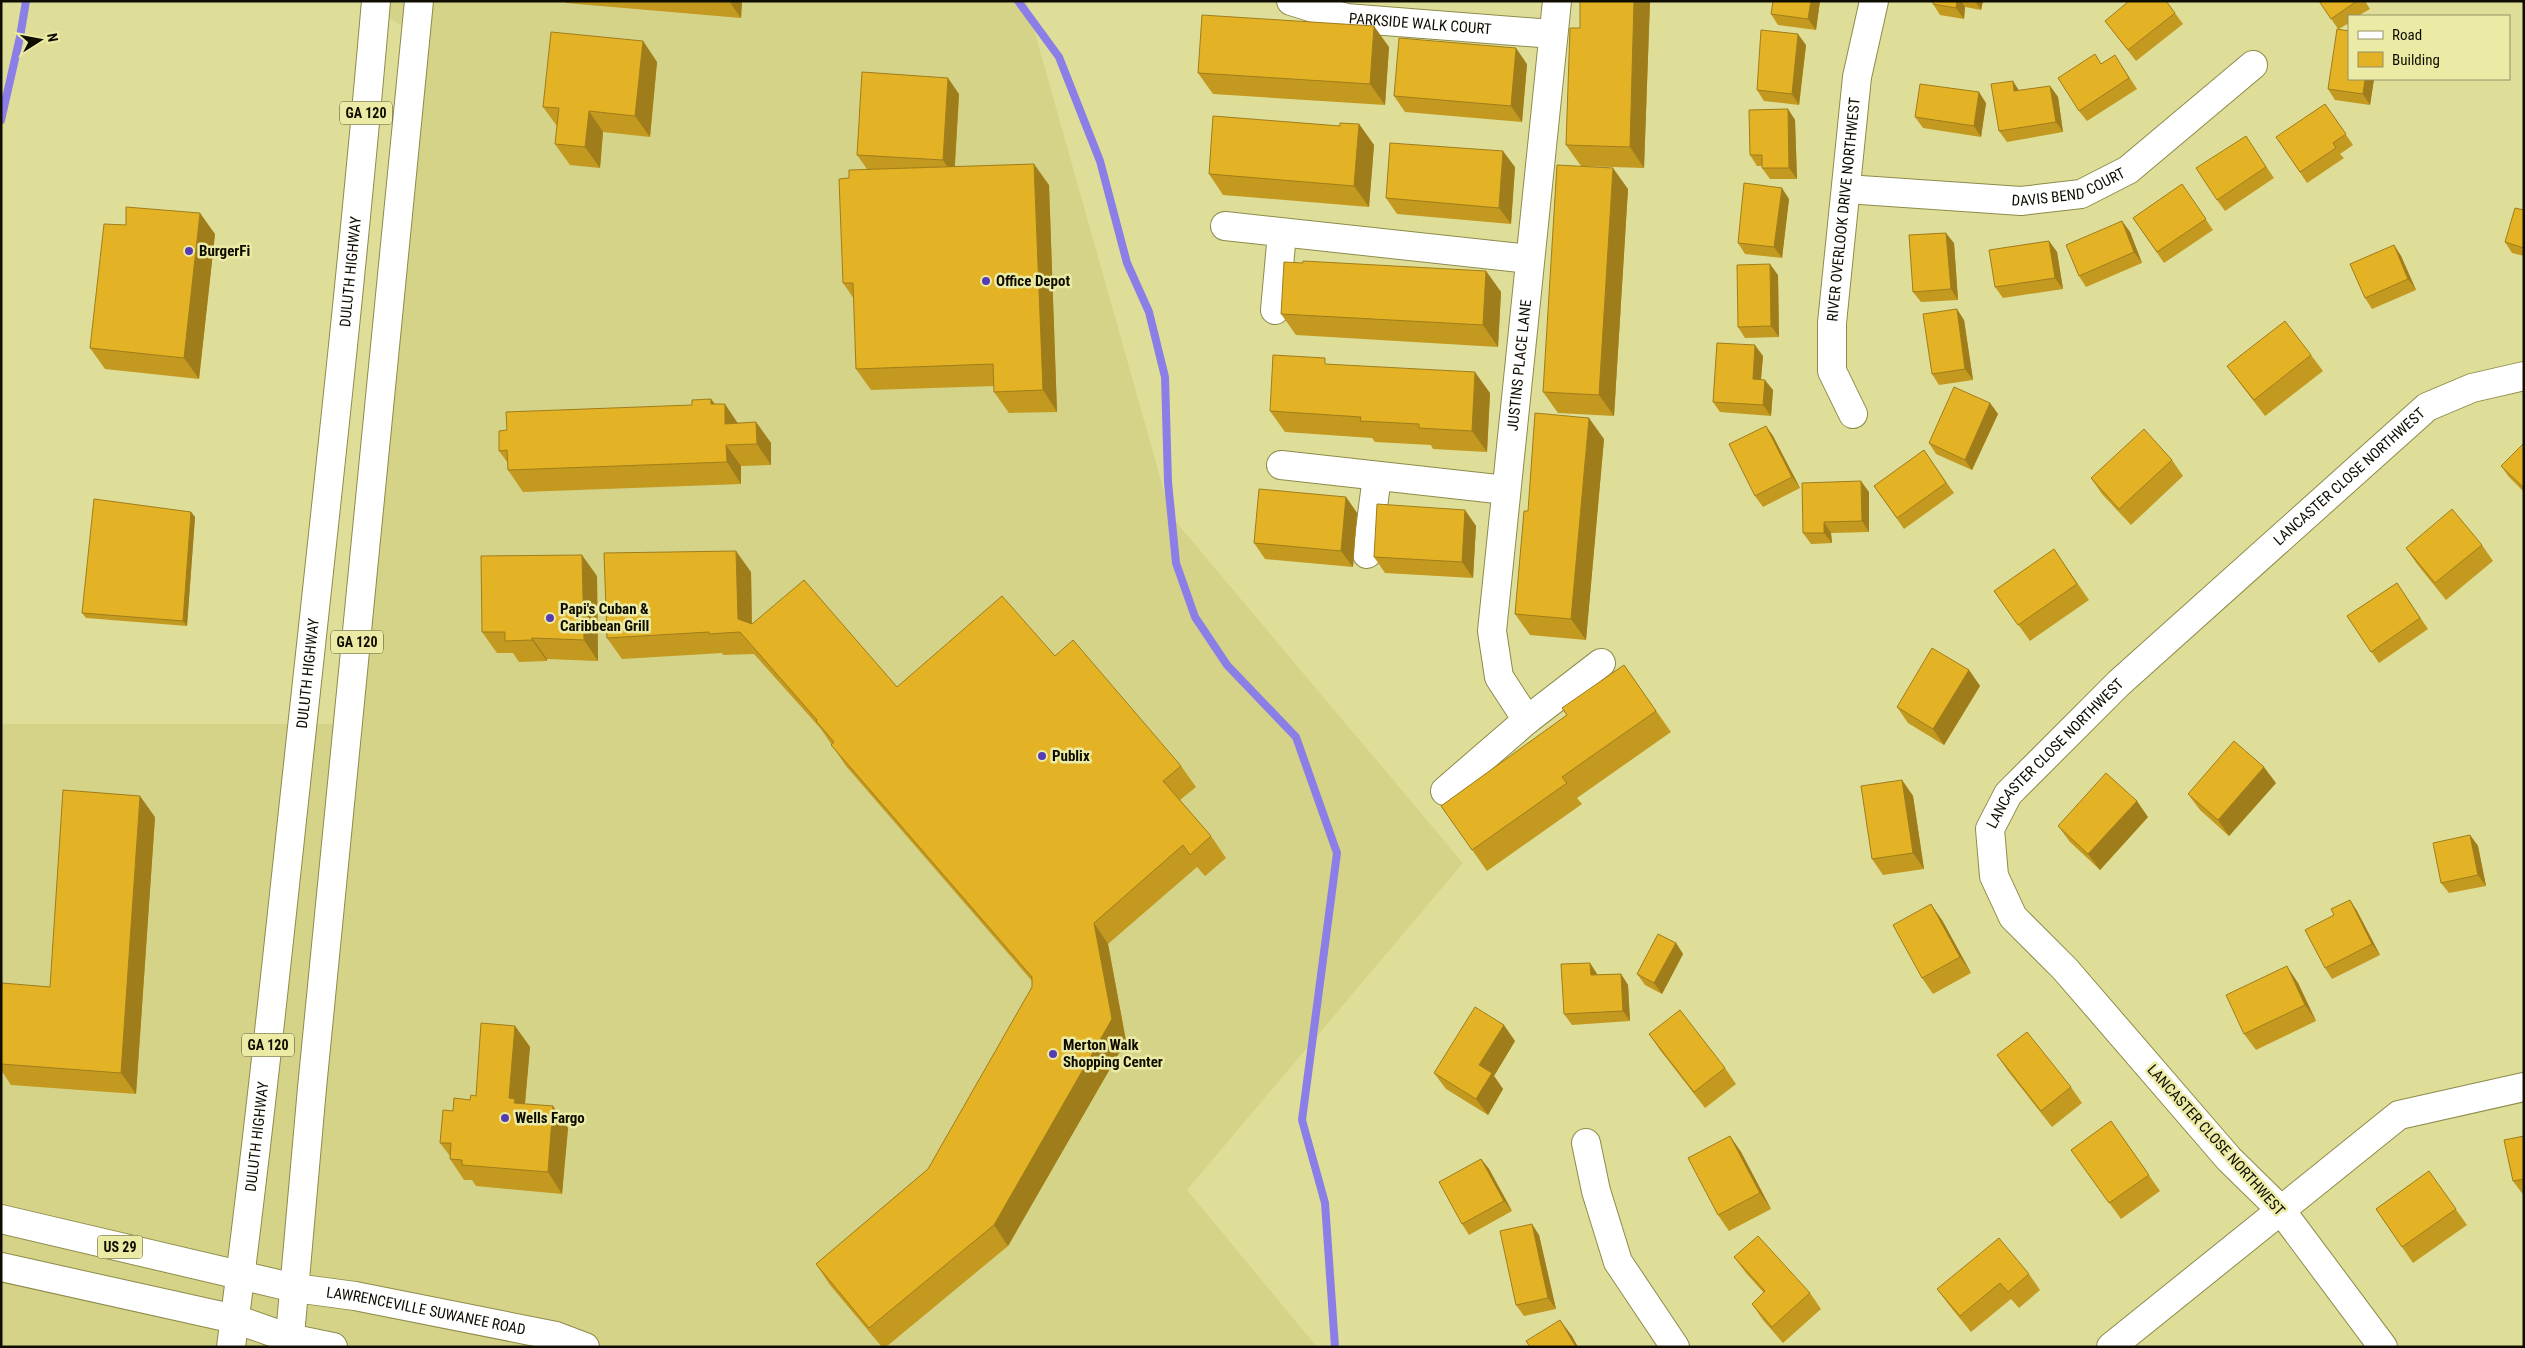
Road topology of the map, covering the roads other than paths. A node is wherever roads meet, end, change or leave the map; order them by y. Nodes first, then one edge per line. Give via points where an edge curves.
1 (376, 1) edge
2 (419, 1) edge
3 (1290, 1) edge
4 (1557, 1) edge
5 (1874, 1) edge
6 (1552, 34) junction
7 (2253, 65) dead end
8 (1846, 189) junction
9 (1225, 226) dead end
10 (1282, 233) junction
11 (1529, 259) junction
12 (1275, 310) dead end
13 (2524, 376) edge
14 (1853, 414) dead end
15 (1281, 465) dead end
16 (1377, 476) junction
17 (1506, 490) junction
18 (1367, 554) dead end
19 (1601, 663) dead end
20 (1527, 720) junction
21 (1444, 790) dead end
22 (2524, 1087) edge
23 (1586, 1143) dead end
24 (2280, 1209) junction
25 (1, 1219) edge
26 (1, 1267) edge
27 (240, 1275) junction
28 (295, 1288) junction
29 (235, 1319) junction
30 (289, 1342) edge
31 (231, 1347) edge
32 (333, 1347) edge
33 (585, 1347) edge
34 (1675, 1347) edge
35 (2111, 1347) edge
36 (2384, 1347) edge

1 - 27 street, DULUTH HIGHWAY / GA 120 via 295,815
2 - 28 street, GA 120
3 - 6 street, PARKSIDE WALK COURT via 1346,18
4 - 6 street, JUSTINS PLACE LANE
5 - 8 street, RIVER OVERLOOK DRIVE NORTHWEST via 1857,77
6 - 11 street, JUSTINS PLACE LANE
7 - 8 street, DAVIS BEND COURT via 2128,170 2081,194 2021,202
8 - 14 street, RIVER OVERLOOK DRIVE NORTHWEST via 1832,323 1832,371
9 - 10 street
10 - 11 street
10 - 12 street
11 - 17 street, JUSTINS PLACE LANE
13 - 24 street, LANCASTER CLOSE NORTHWEST via 2472,388 2427,407 2119,683 2008,794 1990,829 1994,876 2013,917 2065,969 2229,1159
15 - 16 street
16 - 17 street
16 - 18 street
17 - 20 street, JUSTINS PLACE LANE via 1492,631 1499,677
19 - 20 street
20 - 21 street
22 - 24 street via 2399,1115
23 - 34 street via 1596,1191 1618,1262
24 - 35 street
24 - 36 street, LANCASTER CLOSE NORTHWEST
25 - 27 street, US 29
26 - 29 street
27 - 28 street, US 29
27 - 29 street, DULUTH HIGHWAY / GA 120
28 - 30 street, GA 120
28 - 33 street, LAWRENCEVILLE SUWANEE ROAD via 355,1296 556,1336
29 - 30 street
29 - 31 street, DULUTH HIGHWAY / GA 120
30 - 32 street

